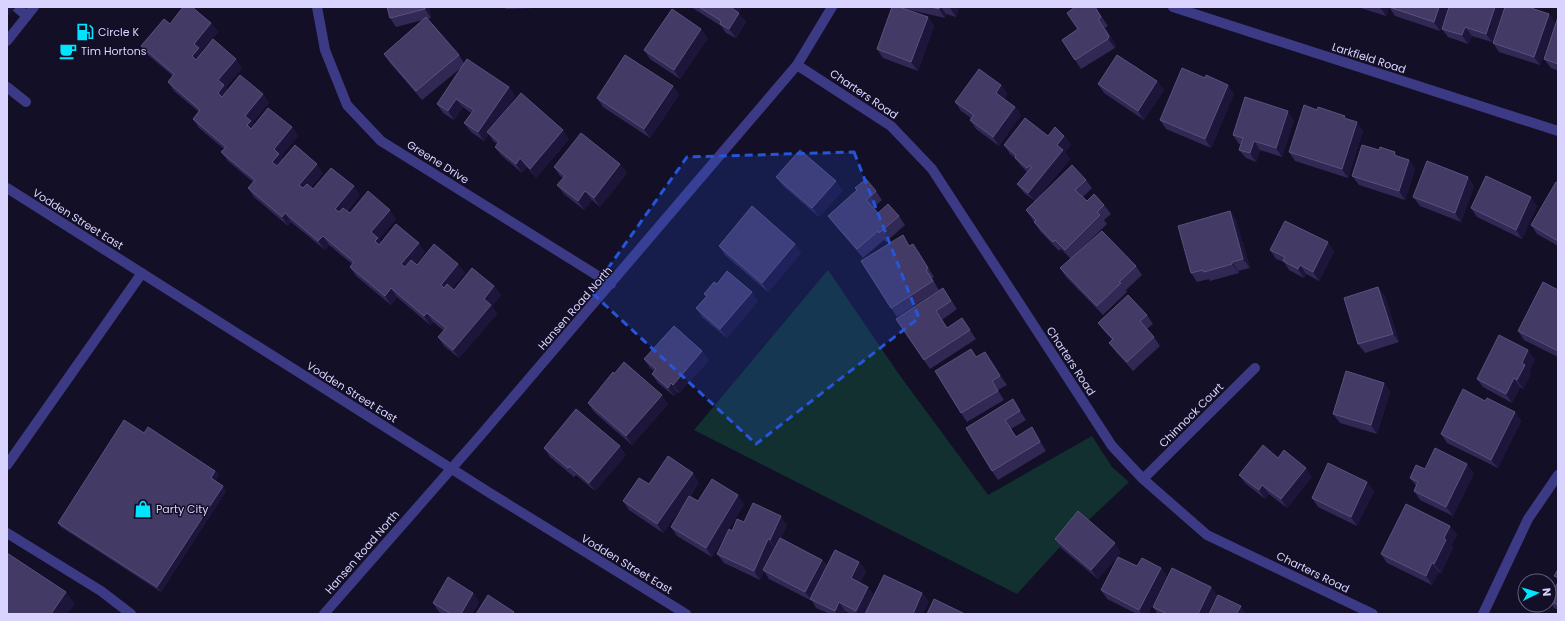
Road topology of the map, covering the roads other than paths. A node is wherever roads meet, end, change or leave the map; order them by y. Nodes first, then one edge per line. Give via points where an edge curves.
1 (16, 7) edge
2 (34, 7) edge
3 (317, 7) edge
4 (832, 7) edge
5 (1173, 7) edge
6 (27, 16) junction
7 (8, 39) edge
8 (797, 65) junction
9 (7, 87) edge
10 (26, 102) dead end
11 (1558, 131) edge
12 (7, 188) edge
13 (142, 274) junction
14 (611, 284) junction
15 (1255, 368) dead end
16 (7, 465) edge
17 (451, 469) junction
18 (1558, 475) edge
19 (1143, 480) junction
20 (7, 533) edge
21 (130, 614) edge
22 (324, 614) edge
23 (686, 614) edge
24 (1373, 614) edge
25 (1483, 614) edge

1 - 6 street
2 - 6 street
3 - 14 street, Greene Drive via 325,50 347,105 381,141
4 - 8 street, Hansen Road North
5 - 11 street, Larkfield Road
6 - 7 street
8 - 14 street, Hansen Road North
8 - 19 street, Charters Road via 890,126 932,169 1112,446
9 - 10 street
12 - 13 street, Vodden Street East
13 - 16 street
13 - 17 street, Vodden Street East
14 - 17 street, Hansen Road North
15 - 19 street, Chinnock Court
17 - 22 street, Hansen Road North
17 - 23 street, Vodden Street East
18 - 25 street via 1528,519
19 - 24 street, Charters Road via 1207,535
20 - 21 street via 101,591

